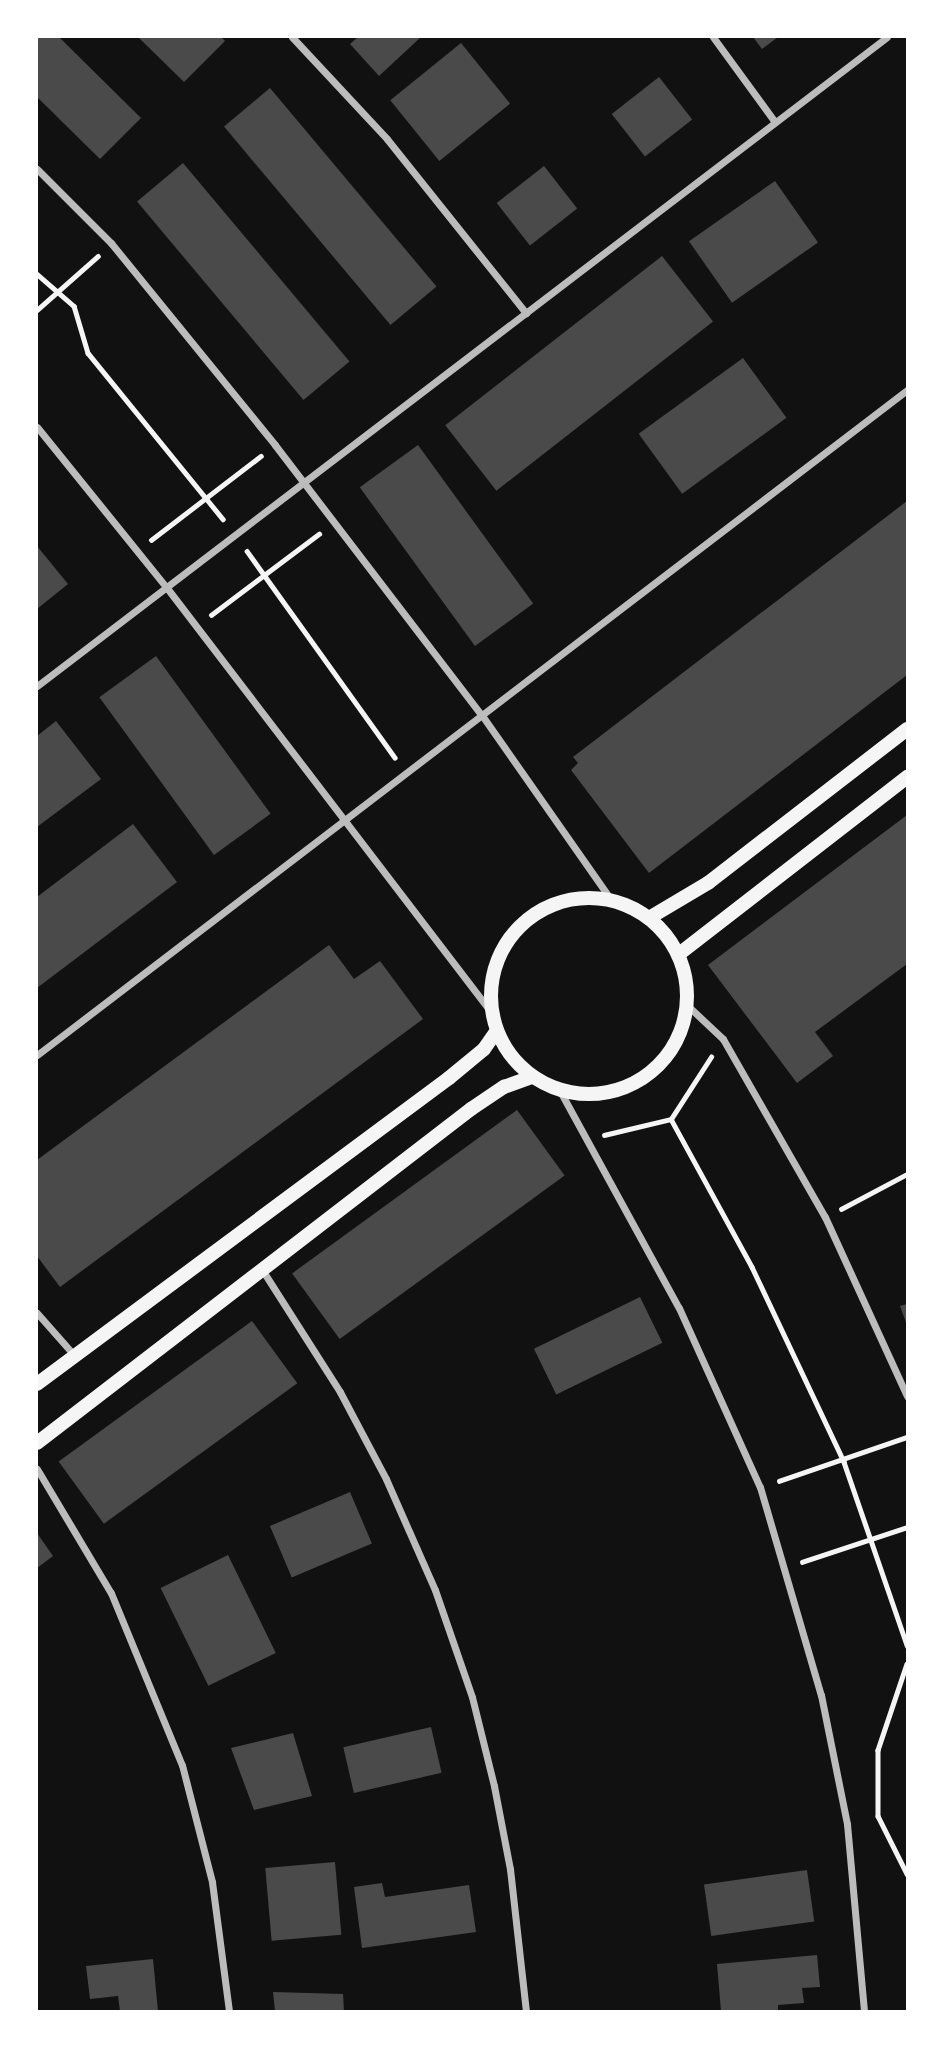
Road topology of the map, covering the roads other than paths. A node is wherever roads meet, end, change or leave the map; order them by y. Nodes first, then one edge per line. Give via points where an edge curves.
1 (292, 37) edge
2 (713, 37) edge
3 (887, 37) edge
4 (775, 122) junction
5 (37, 169) edge
6 (526, 313) junction
7 (907, 390) edge
8 (37, 427) edge
9 (304, 484) junction
10 (167, 588) junction
11 (37, 686) edge
12 (481, 715) junction
13 (907, 729) edge
14 (907, 776) edge
15 (344, 819) junction
16 (611, 900) junction
17 (649, 918) junction
18 (679, 954) junction
19 (688, 1006) junction
20 (491, 1012) junction
21 (496, 1032) junction
22 (37, 1055) edge
23 (531, 1077) junction
24 (560, 1091) junction
25 (263, 1271) junction
26 (37, 1313) edge
27 (74, 1355) junction
28 (37, 1384) edge
29 (907, 1396) edge
30 (37, 1443) edge
31 (37, 1469) edge
32 (229, 2011) edge
33 (526, 2011) edge
34 (864, 2011) edge

1 - 6 street via 387,139
2 - 4 street
3 - 4 street
4 - 6 street
5 - 9 street via 111,243
6 - 9 street
7 - 12 street
8 - 10 street
9 - 10 street
9 - 12 street
10 - 11 street
10 - 15 street
12 - 15 street
12 - 16 street
13 - 17 main road via 708,883
14 - 18 main road
15 - 20 street
15 - 22 street
16 - 17 main road
16 - 20 main road via 568,900 530,917 514,932 494,970
17 - 18 main road
18 - 19 main road
19 - 24 main road via 671,1052 654,1071 609,1093
19 - 29 street via 723,1039 825,1217
20 - 21 main road
21 - 23 main road
21 - 27 main road via 484,1049 449,1078
23 - 24 main road
23 - 25 main road via 504,1087 471,1109
24 - 34 street via 583,1140 680,1308 760,1487 821,1695 846,1824
25 - 30 main road
25 - 33 street via 346,1403 386,1479 439,1602 472,1697 494,1787 510,1869
26 - 27 street
27 - 28 main road
31 - 32 street via 111,1593 182,1765 212,1882

